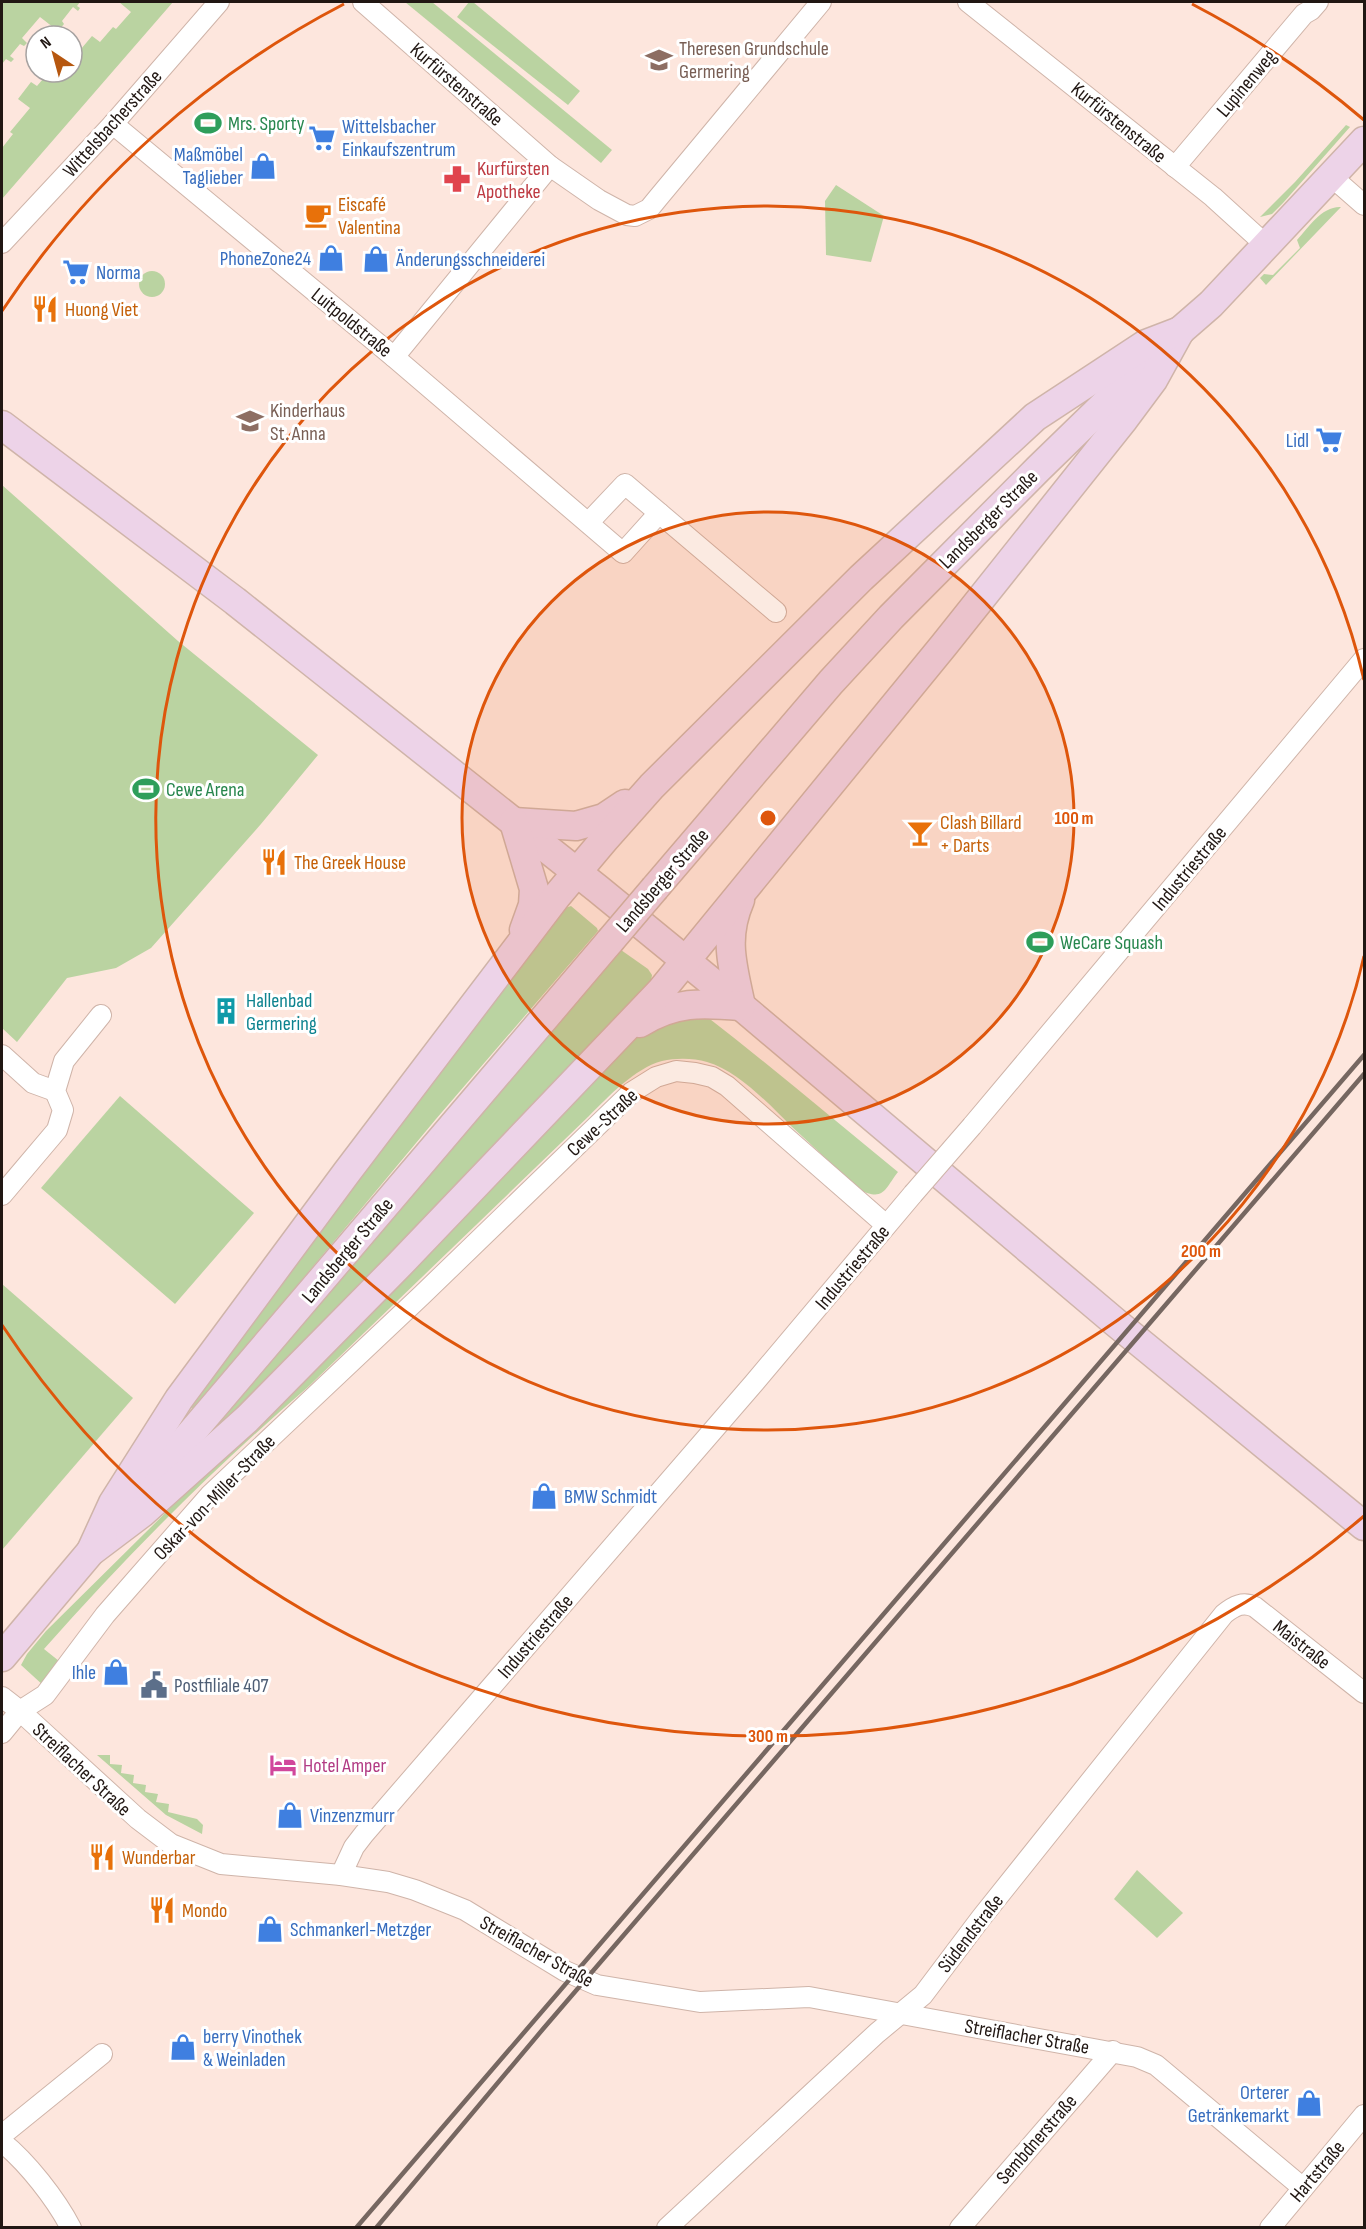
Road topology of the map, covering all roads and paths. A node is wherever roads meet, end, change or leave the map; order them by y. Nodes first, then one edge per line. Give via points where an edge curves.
1 (219, 2) edge
2 (363, 2) edge
3 (821, 2) edge
4 (968, 2) edge
5 (1318, 2) edge
6 (113, 124) junction
7 (1365, 141) edge
8 (550, 166) junction
9 (1175, 167) junction
10 (1332, 177) junction
11 (1365, 206) edge
12 (2, 243) edge
13 (1267, 246) junction
14 (1180, 331) junction
15 (394, 357) junction
16 (2, 426) edge
17 (659, 513) junction
18 (589, 522) junction
19 (776, 612) dead end
20 (1365, 659) edge
21 (652, 786) junction
22 (514, 822) junction
23 (576, 872) junction
24 (746, 885) junction
25 (519, 946) junction
26 (686, 961) junction
27 (741, 1006) junction
28 (101, 1015) dead end
29 (618, 1037) junction
30 (2, 1055) edge
31 (55, 1091) junction
32 (2, 1195) edge
33 (886, 1225) junction
34 (423, 1295) joint
35 (1365, 1526) edge
36 (91, 1551) junction
37 (1237, 1605) joint
38 (2, 1657) edge
39 (1365, 1693) edge
40 (2, 1697) edge
41 (20, 1711) junction
42 (2, 1733) edge
43 (341, 1875) junction
44 (898, 2014) junction
45 (1113, 2051) junction
46 (102, 2054) dead end
47 (1365, 2115) edge
48 (2, 2135) edge
49 (2, 2142) edge
50 (1303, 2188) junction
51 (70, 2228) edge
52 (667, 2228) edge
53 (960, 2228) edge
54 (1270, 2228) edge

1 - 6 street, Wittelsbacherstraße
2 - 8 street, Kurfürstenstraße
3 - 8 street, Kurfürstenstraße via 649,209 635,216 627,215
4 - 9 street, Kurfürstenstraße
5 - 9 street, Lupinenweg
6 - 12 street, Wittelsbacherstraße
6 - 15 street, Luitpoldstraße
7 - 10 main road, Landsberger Straße
8 - 15 street
9 - 13 street, Kurfürstenstraße
10 - 11 street
10 - 13 main road, Landsberger Straße
13 - 14 main road, Landsberger Straße
14 - 21 main road via 1146,344 1035,417 861,578
14 - 24 main road via 1153,380 1124,419
14 - 36 main road, Landsberger Straße, bridge via 891,617 824,690
15 - 18 street, Luitpoldstraße
16 - 22 main road via 235,601
17 - 18 street via 625,484
17 - 18 street, Luitpoldstraße via 623,553
17 - 19 street
20 - 33 street, Industriestraße, bridge
21 - 22 main road via 590,824
21 - 23 main road
22 - 23 main road
22 - 25 main road via 534,889
23 - 25 main road
23 - 26 main road
24 - 26 main road
24 - 27 main road via 731,919 729,943
25 - 36 main road via 179,1400 113,1503
26 - 27 main road
26 - 29 main road
27 - 29 main road via 678,1006 657,1012
27 - 35 main road via 1123,1329
28 - 31 street via 64,1061
29 - 36 main road via 247,1419 142,1513
30 - 31 street via 33,1083
31 - 32 street via 63,1110 57,1130
33 - 34 street, Cewe-Straße via 727,1086 704,1075 676,1071 656,1077 632,1092
33 - 43 street, Industriestraße via 364,1834
34 - 41 street, Oskar-von-Miller-Straße via 210,1495 105,1615 45,1695
36 - 38 main road, Landsberger Straße
37 - 39 street, Maistraße via 1255,1607
37 - 44 street, Südendstraße via 1224,1614 923,1995
40 - 41 street, Streiflacher Straße
41 - 42 street
41 - 43 street, Streiflacher Straße via 138,1820 171,1844 221,1864
43 - 44 street, Streiflacher Straße via 388,1882 465,1910 597,1986 700,2002 809,1997
44 - 45 street, Streiflacher Straße
44 - 52 street, Südendstraße
45 - 50 street, Streiflacher Straße via 1156,2065
45 - 53 street, Sembdnerstraße
46 - 48 street
47 - 50 street, Hartstraße
49 - 51 street via 24,2163
50 - 54 street, Hartstraße

